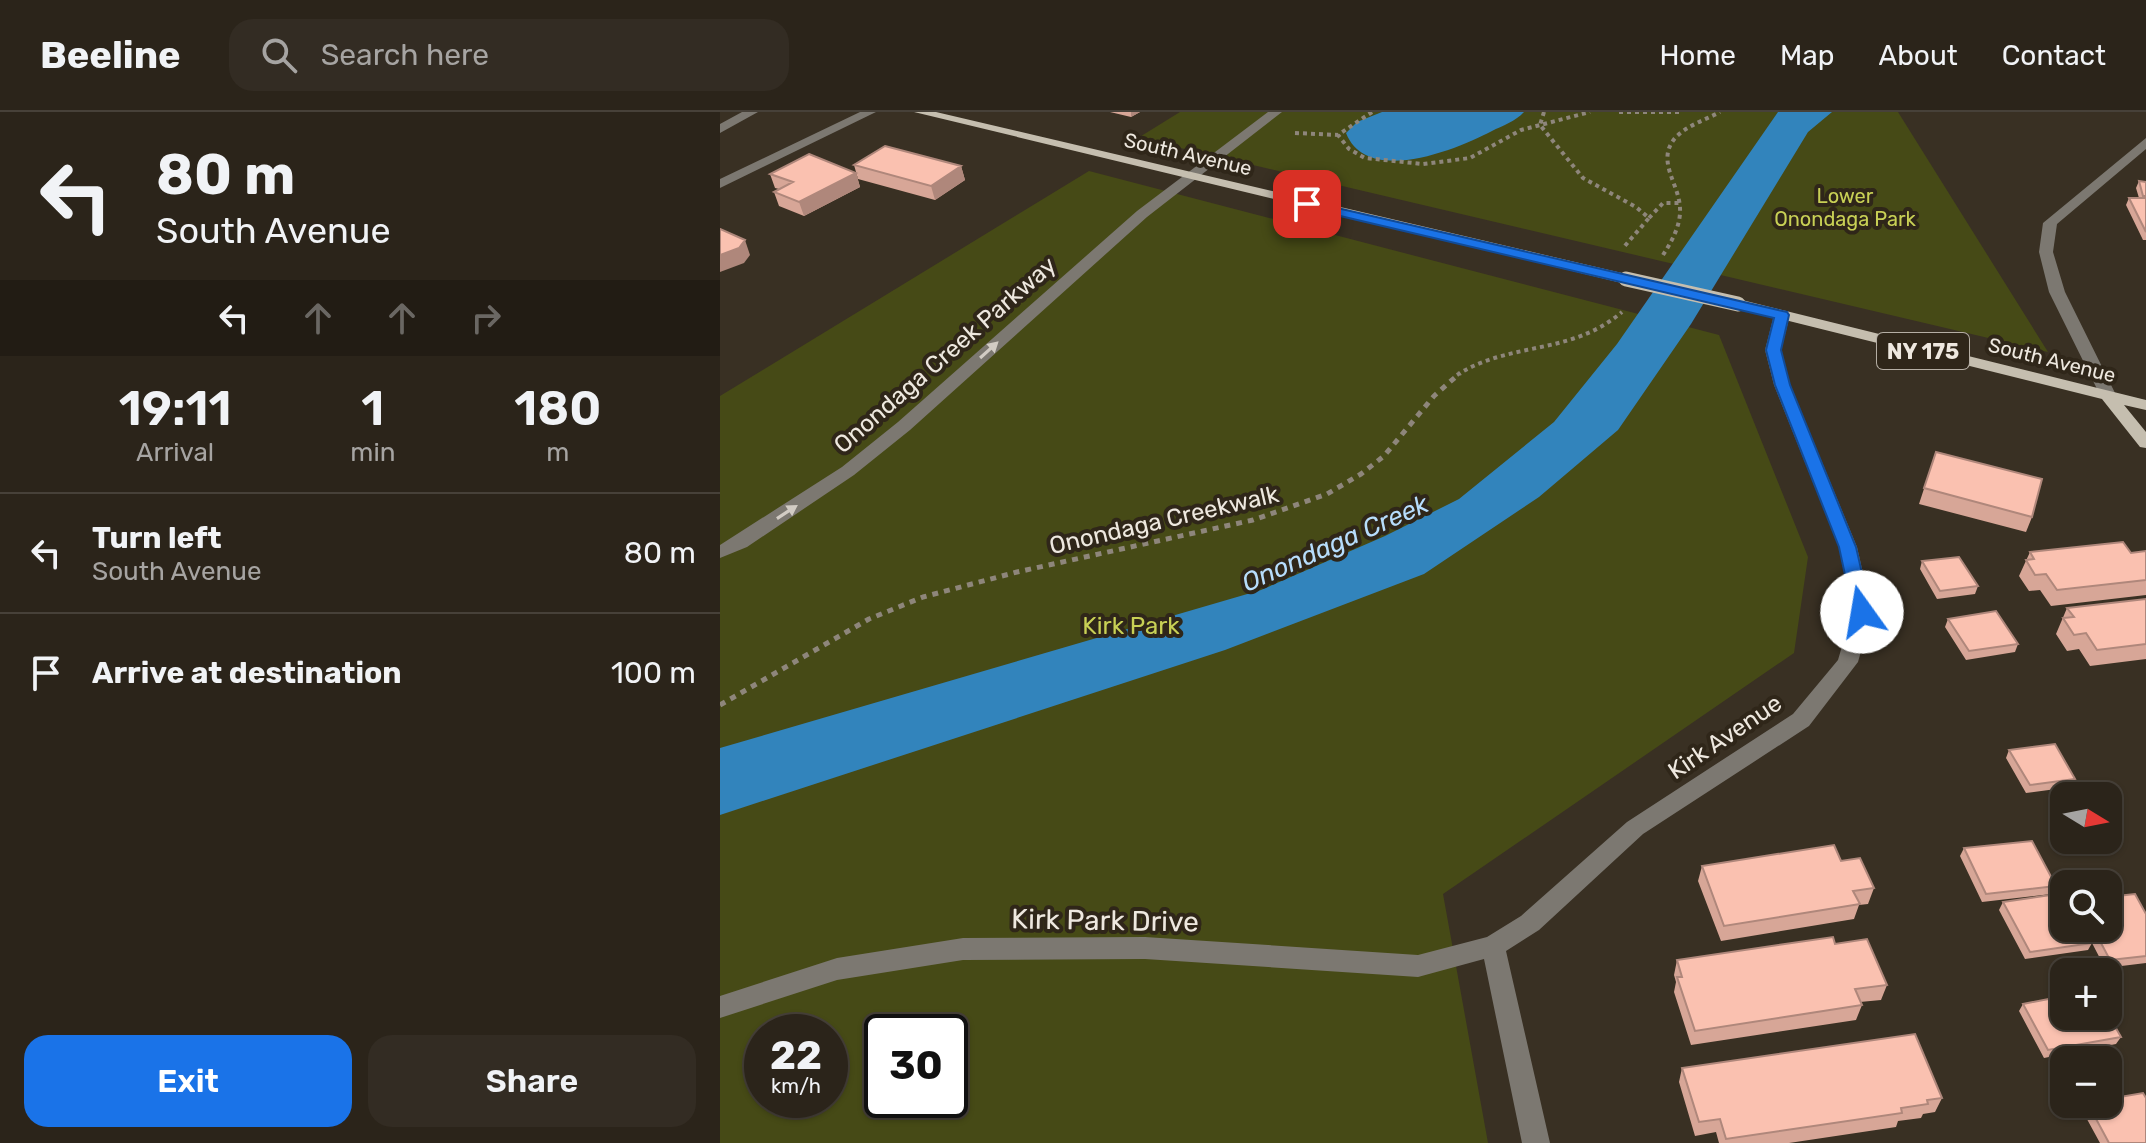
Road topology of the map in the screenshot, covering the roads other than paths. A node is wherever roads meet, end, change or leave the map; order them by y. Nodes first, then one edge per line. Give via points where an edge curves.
1 (752, 112) edge
2 (870, 112) edge
3 (920, 112) edge
4 (1276, 112) edge
5 (720, 129) edge
6 (2146, 142) edge
7 (1189, 177) junction
8 (720, 184) edge
9 (1782, 315) junction
10 (2109, 397) junction
11 (2146, 405) edge
12 (2146, 443) edge
13 (720, 552) edge
14 (1493, 946) junction
15 (720, 1007) edge
16 (1536, 1143) edge

1 - 5 street
2 - 8 street
3 - 7 main road, South Avenue / NY 175
4 - 7 street, Onondaga Creek Parkway
6 - 10 street via 2050,223 2046,252 2057,292
7 - 9 main road, South Avenue / NY 175, bridge
13 -> 7 street, Onondaga Creek Parkway via 848,471
9 - 10 main road, South Avenue / NY 175
9 - 14 street, Kirk Avenue via 1773,350 1782,385 1848,547 1862,612 1848,662 1801,720 1635,828 1530,923
10 - 11 main road, South Avenue
10 - 12 main road
14 - 15 street, Kirk Park Drive via 1418,966 1145,948 963,949 837,969
14 - 16 street

